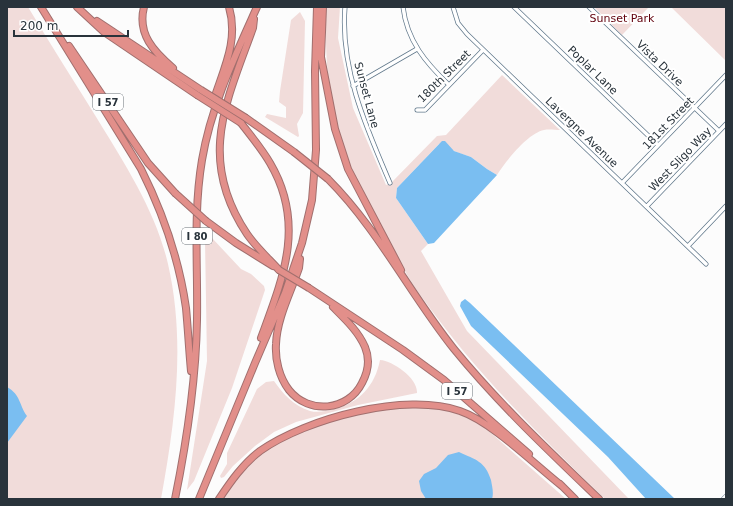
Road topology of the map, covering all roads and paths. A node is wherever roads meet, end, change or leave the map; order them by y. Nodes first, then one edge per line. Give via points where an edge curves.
1 (77, 7) edge
2 (144, 7) edge
3 (229, 7) edge
4 (317, 7) edge
5 (322, 7) edge
6 (345, 7) edge
7 (404, 7) edge
8 (453, 7) edge
9 (514, 7) edge
10 (589, 7) edge
11 (42, 8) edge
12 (256, 8) edge
13 (417, 49) junction
14 (483, 50) junction
15 (726, 75) edge
16 (188, 82) junction
17 (449, 85) junction
18 (353, 86) junction
19 (199, 93) junction
20 (695, 108) junction
21 (417, 110) dead end
22 (244, 121) junction
23 (726, 124) edge
24 (719, 131) junction
25 (205, 143) junction
26 (658, 145) junction
27 (390, 183) dead end
28 (622, 183) junction
29 (647, 206) junction
30 (726, 206) edge
31 (302, 243) junction
32 (688, 246) junction
33 (265, 258) junction
34 (706, 264) dead end
35 (413, 293) junction
36 (326, 300) junction
37 (255, 363) junction
38 (193, 387) junction
39 (562, 486) junction
40 (175, 499) edge
41 (199, 499) edge
42 (219, 499) edge
43 (575, 499) edge
44 (599, 499) edge

1 - 16 highway
1 - 19 highway via 104,32
2 - 16 highway via 142,22 150,46
3 - 25 highway via 233,19 232,46 206,124
4 - 31 highway via 316,150 312,200
5 - 35 highway via 321,57 335,128 348,168
6 - 18 street, Sunset Lane via 344,38
7 - 13 street via 409,33
8 - 14 street, Lavergne Avenue via 462,28
9 - 26 street, Poplar Lane
10 - 20 street, Vista Drive
11 - 33 highway, I 57, bridge via 148,163 175,193 206,221 236,243
11 - 38 highway via 141,169 167,228 186,307
12 - 25 highway, I 80 via 220,93
12 - 33 highway via 253,28 222,118 219,151 222,180 230,204 247,234
13 - 17 street via 430,67
13 - 18 street
14 - 17 street, 180th Street
14 - 28 street, Lavergne Avenue
15 - 20 street, 181st Street
16 - 19 highway
17 - 21 street, 180th Street via 425,110
18 - 27 street, Sunset Lane via 363,122
19 - 22 highway, bridge
20 - 24 street, Vista Drive
20 - 26 street, 181st Street
22 - 35 highway, I 57, bridge via 294,152 328,179 375,236
22 - 37 highway via 276,174 284,194 290,237 286,265
23 - 24 street, West Sligo Way
24 - 29 street, West Sligo Way
25 - 38 highway, I 80 via 198,192 197,320
26 - 28 street, 181st Street
28 - 29 street, Lavergne Avenue
29 - 32 street, Lavergne Avenue
30 - 32 street
31 - 36 highway via 299,268 278,329 276,352 278,367 288,389 300,400 320,407 339,404 352,396 360,386 367,367 367,353 358,335
31 - 37 highway via 285,293
32 - 34 street, Lavergne Avenue
33 - 36 highway, I 57, bridge
35 - 44 highway, I 57 via 454,349 518,422
36 - 39 highway, I 57 via 444,380
37 - 41 highway
38 - 40 highway, I 80
39 - 42 highway via 484,422 461,411 441,405 425,404 371,409 338,417 276,442 247,462
39 - 43 highway, I 57

